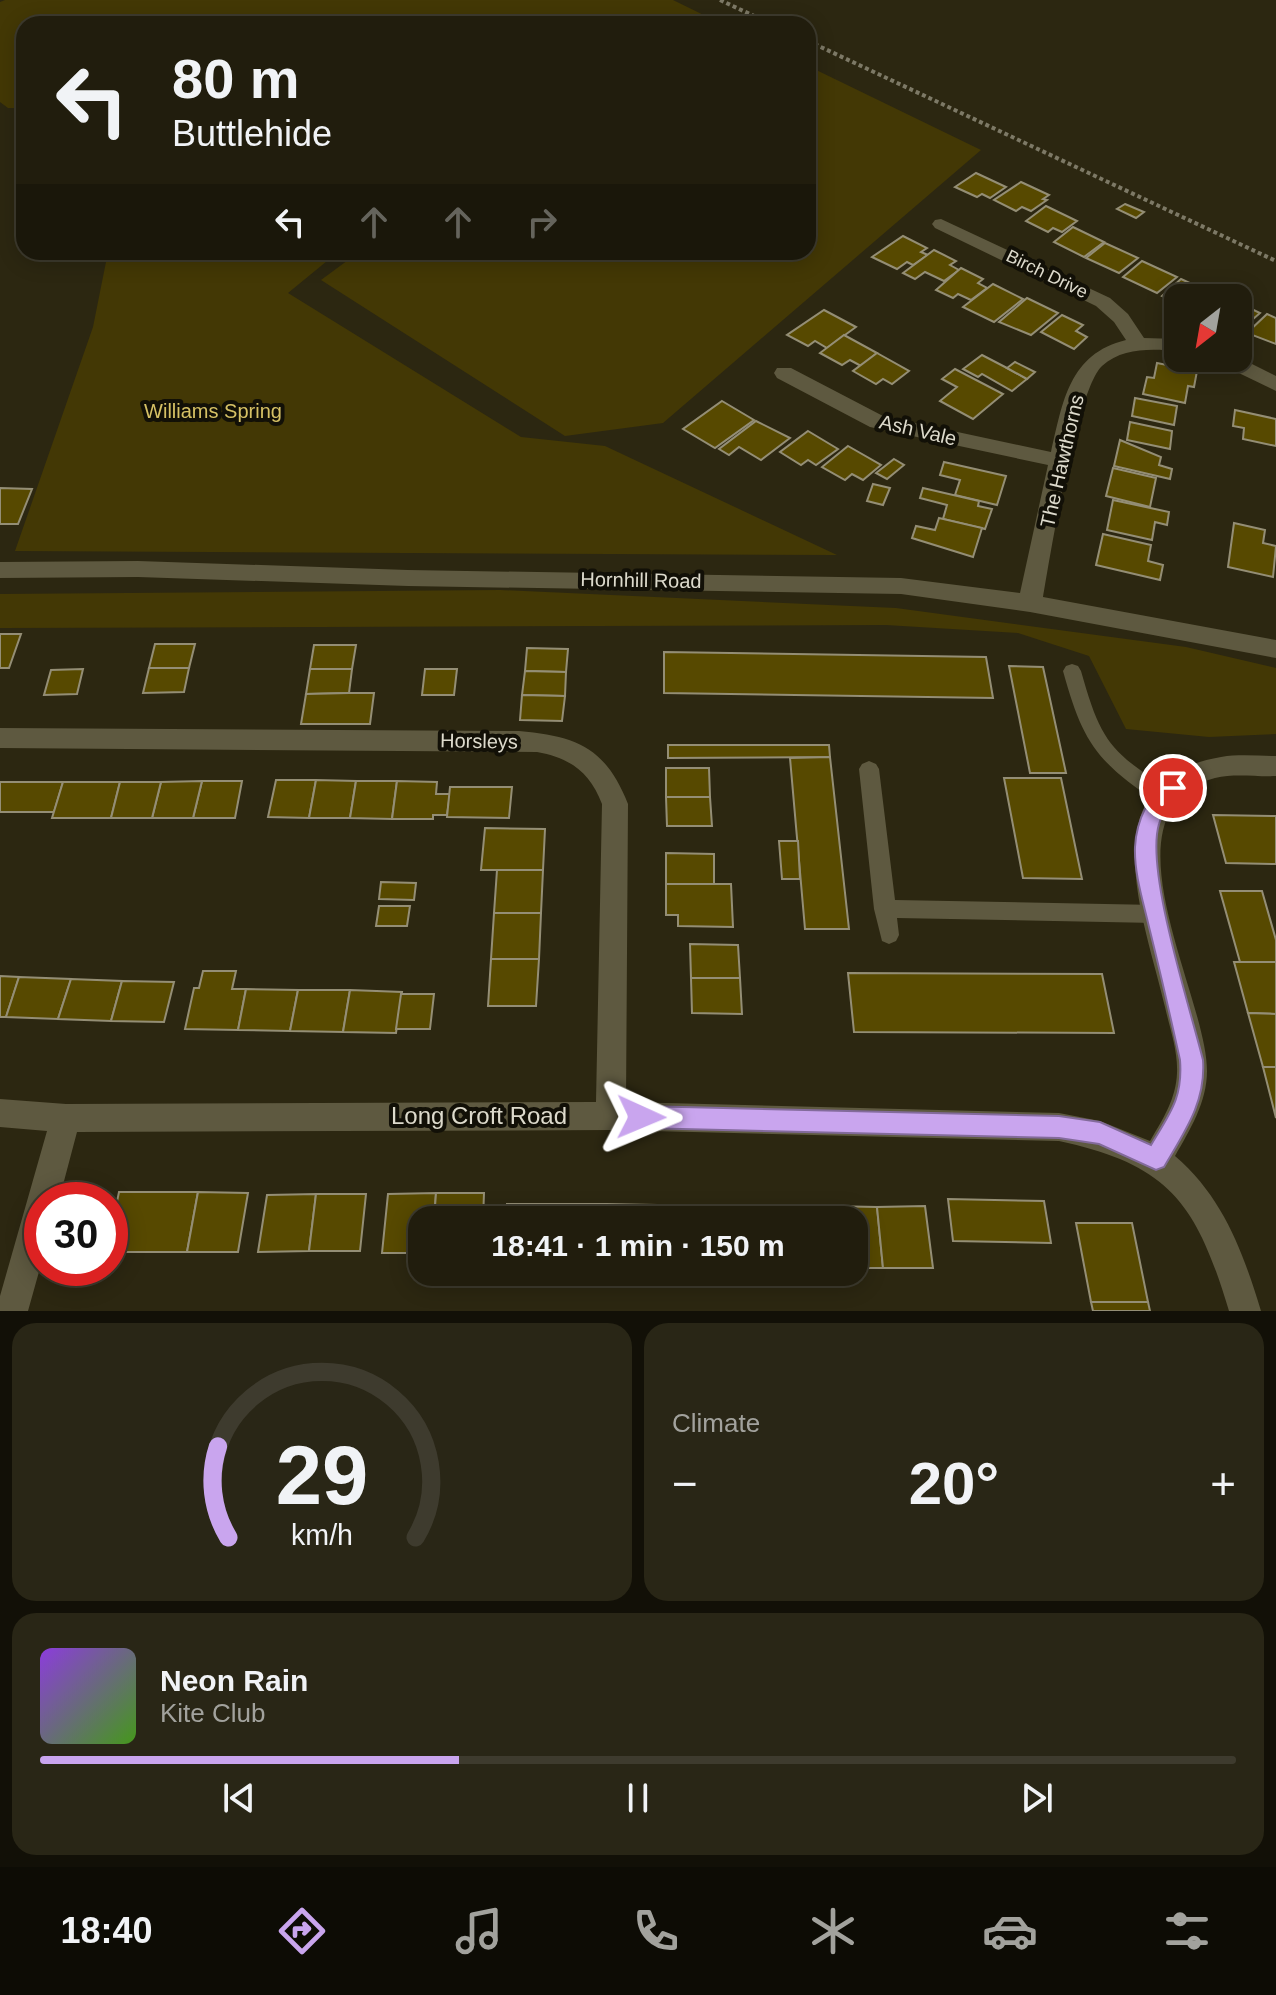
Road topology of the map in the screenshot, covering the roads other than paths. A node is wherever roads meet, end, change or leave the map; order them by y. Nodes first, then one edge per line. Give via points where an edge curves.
1 (941, 224) dead end
2 (1138, 344) junction
3 (1164, 345) edge
4 (1252, 372) edge
5 (784, 373) dead end
6 (1276, 384) edge
7 (1061, 461) junction
8 (0, 570) edge
9 (1030, 603) junction
10 (1276, 649) edge
11 (1072, 671) dead end
12 (0, 738) edge
13 (1276, 766) edge
14 (869, 769) dead end
15 (1165, 797) junction
16 (884, 909) junction
17 (1156, 914) junction
18 (889, 935) dead end
19 (0, 1113) edge
20 (611, 1116) junction
21 (66, 1118) junction
22 (1156, 1159) junction
23 (48, 1182) edge
24 (24, 1267) edge
25 (12, 1311) edge
26 (1245, 1311) edge

1 - 2 street, Birch Drive via 1103,302
2 - 3 street, The Hawthorns
2 - 7 street, The Hawthorns via 1109,353 1084,372
4 - 6 street
5 - 7 street, Ash Vale via 877,422
7 - 9 street, The Hawthorns
8 - 9 street, Hornhill Road via 901,586
9 - 10 street, Hornhill Road
11 - 15 lane via 1096,743 1117,766
12 - 20 street, Horsleys via 519,741 583,755 598,767 615,804
13 - 15 street via 1221,767 1196,775
14 - 16 lane
15 - 17 street via 1149,822 1145,848
16 - 17 lane
16 - 18 lane
17 - 22 street via 1193,1082 1189,1103
19 - 21 street, Long Croft Road
20 - 21 street, Long Croft Road
20 - 22 street, Long Croft Road via 1059,1127 1100,1133
21 - 23 street
22 - 26 street, Long Croft Road via 1201,1202 1217,1229
24 - 25 street

